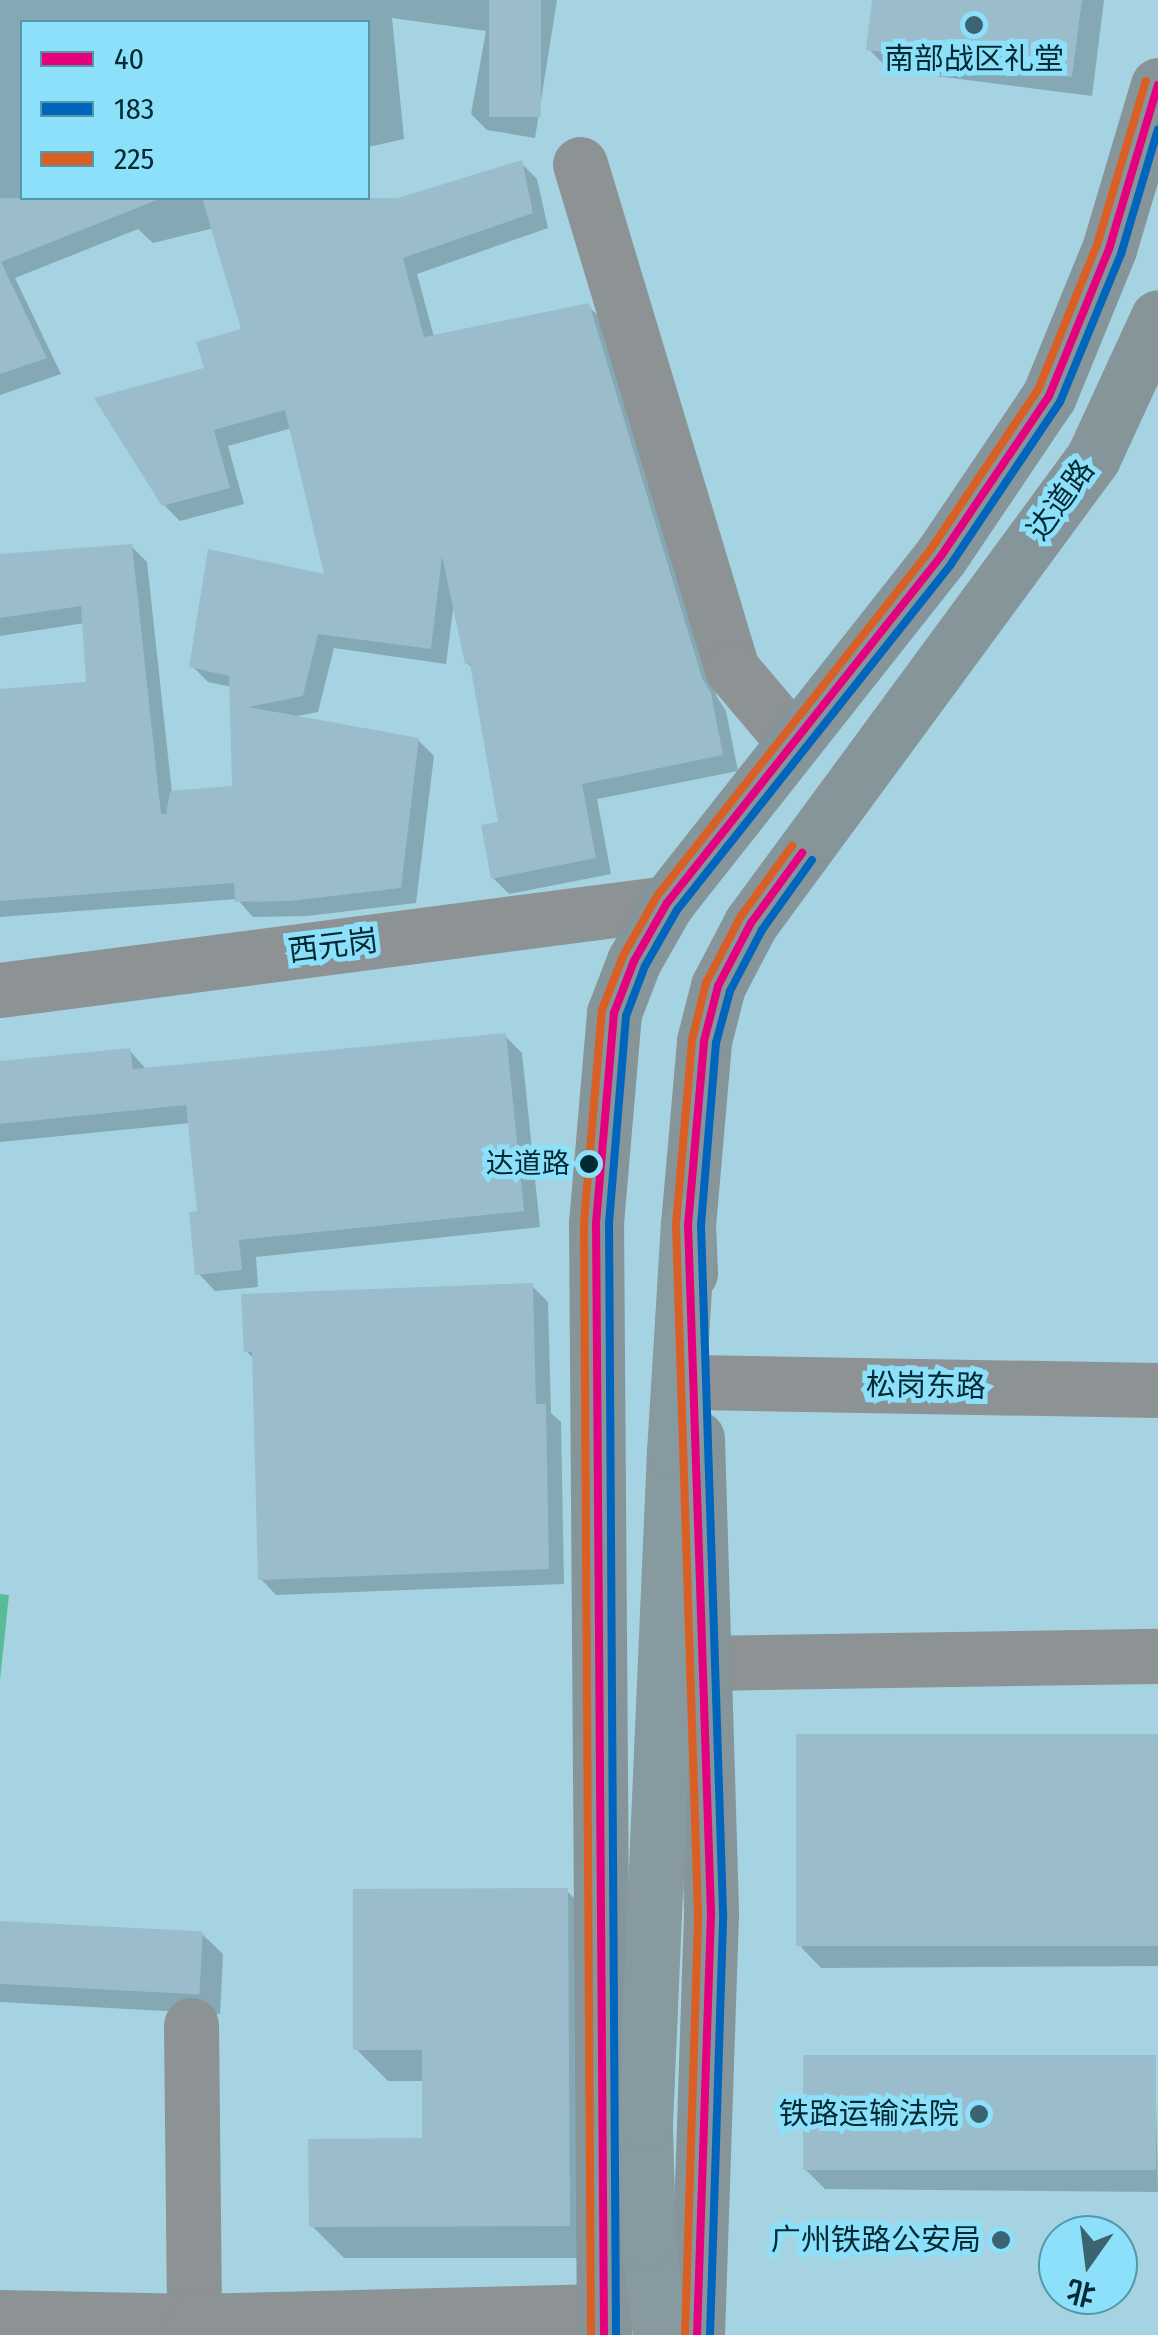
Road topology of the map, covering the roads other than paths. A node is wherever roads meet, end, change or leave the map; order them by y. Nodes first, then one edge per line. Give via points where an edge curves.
1 (1158, 85) edge
2 (580, 164) dead end
3 (1158, 317) edge
4 (792, 740) junction
5 (666, 903) junction
6 (0, 990) edge
7 (688, 1225) junction
8 (695, 1382) junction
9 (1158, 1390) edge
10 (1158, 1656) edge
11 (704, 1664) junction
12 (191, 2025) dead end
13 (0, 2317) edge
14 (194, 2321) junction
15 (603, 2323) edge
16 (660, 2335) edge
17 (698, 2335) edge

1 - 4 main road via 1109,249 1049,396 941,556
2 - 4 street via 732,670
3 - 7 main road, 达道路 via 1093,458 750,923 726,970 704,1041
4 - 5 main road
5 - 6 street, 西元岗
5 - 15 main road via 614,1014 596,1223
7 - 8 main road, 达道路
7 - 16 highway via 645,2123 648,2240
8 - 9 street, 松岗东路
8 - 11 main road, 达道路
10 - 11 street
11 - 17 main road, 达道路 via 711,1913
12 - 14 street
13 - 14 street
14 - 15 street

